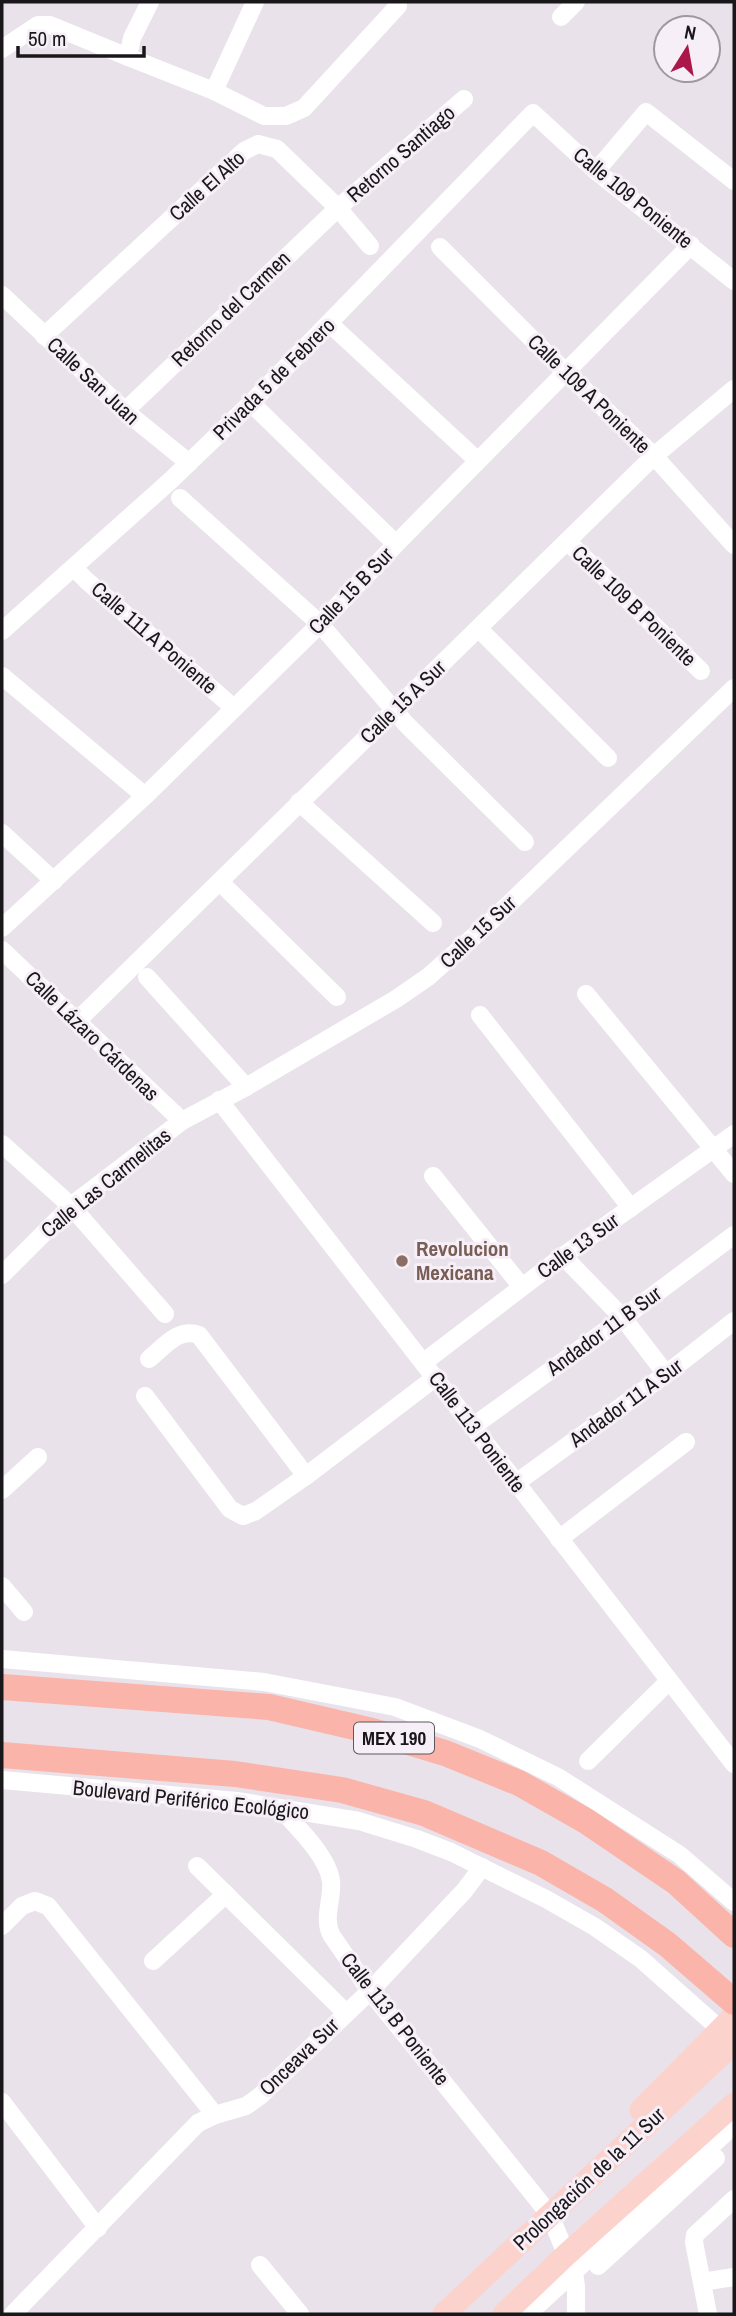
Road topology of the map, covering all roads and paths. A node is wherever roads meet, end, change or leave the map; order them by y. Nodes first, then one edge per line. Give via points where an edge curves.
1 (150, 2) edge
2 (255, 2) edge
3 (576, 2) edge
4 (398, 6) dead end
5 (561, 17) dead end
6 (2, 49) edge
7 (128, 57) junction
8 (214, 91) junction
9 (464, 99) dead end
10 (533, 113) joint
11 (596, 171) junction
12 (734, 181) edge
13 (338, 208) junction
14 (691, 245) junction
15 (370, 246) dead end
16 (439, 247) dead end
17 (734, 281) edge
18 (2, 295) edge
19 (330, 324) junction
20 (44, 335) junction
21 (565, 371) junction
22 (734, 389) edge
23 (251, 403) junction
24 (125, 411) junction
25 (654, 456) junction
26 (478, 461) junction
27 (189, 463) junction
28 (180, 498) dead end
29 (567, 541) junction
30 (396, 544) junction
31 (734, 545) edge
32 (74, 568) junction
33 (320, 625) junction
34 (479, 629) junction
35 (2, 631) edge
36 (701, 671) dead end
37 (2, 676) edge
38 (734, 688) edge
39 (234, 708) junction
40 (395, 711) junction
41 (608, 758) dead end
42 (145, 796) junction
43 (299, 802) junction
44 (2, 833) edge
45 (525, 842) dead end
46 (54, 881) junction
47 (220, 882) junction
48 (433, 923) dead end
49 (2, 928) edge
50 (2, 950) edge
51 (147, 977) dead end
52 (586, 994) dead end
53 (337, 997) dead end
54 (480, 1015) dead end
55 (77, 1021) junction
56 (246, 1087) junction
57 (219, 1100) junction
58 (182, 1121) junction
59 (734, 1134) edge
60 (2, 1144) edge
61 (715, 1150) junction
62 (734, 1174) edge
63 (433, 1176) dead end
64 (71, 1206) junction
65 (631, 1208) junction
66 (734, 1234) edge
67 (563, 1256) junction
68 (2, 1275) edge
69 (522, 1287) junction
70 (165, 1314) dead end
71 (623, 1318) junction
72 (734, 1321) edge
73 (149, 1359) dead end
74 (424, 1362) junction
75 (666, 1374) junction
76 (436, 1377) junction
77 (145, 1396) dead end
78 (472, 1427) junction
79 (686, 1442) dead end
80 (38, 1457) dead end
81 (306, 1476) junction
82 (516, 1483) junction
83 (2, 1490) edge
84 (559, 1539) junction
85 (2, 1586) edge
86 (24, 1612) dead end
87 (2, 1659) edge
88 (670, 1681) junction
89 (2, 1687) edge
90 (2, 1755) edge
91 (588, 1761) dead end
92 (734, 1764) edge
93 (2, 1780) edge
94 (280, 1808) junction
95 (197, 1866) dead end
96 (482, 1867) junction
97 (226, 1894) junction
98 (734, 1902) edge
99 (2, 1926) edge
100 (734, 1935) edge
101 (153, 1961) dead end
102 (370, 1991) junction
103 (734, 2002) edge
104 (345, 2012) junction
105 (731, 2033) edge
106 (2, 2102) edge
107 (734, 2104) edge
108 (215, 2115) junction
109 (734, 2125) edge
110 (734, 2141) edge
111 (734, 2199) edge
112 (550, 2216) junction
113 (98, 2228) junction
114 (260, 2265) dead end
115 (572, 2271) junction
116 (734, 2277) edge
117 (702, 2283) junction
118 (13, 2314) edge
119 (300, 2314) edge
120 (444, 2314) edge
121 (504, 2314) edge
122 (528, 2314) edge
123 (544, 2314) edge
124 (576, 2314) edge
125 (708, 2314) edge

1 - 7 street
2 - 8 street
3 - 5 street
4 - 8 street via 304,108 286,116 264,116
6 - 7 street via 38,25 50,24
7 - 8 street
9 - 13 street, Retorno Santiago
10 - 11 street, Calle 109 Poniente
10 - 19 street, Privada 5 de Febrero
11 - 12 street via 646,112
11 - 14 street, Calle 109 Poniente
13 - 15 street, Calle El Alto
13 - 20 street, Calle El Alto via 277,149 258,144 244,151
13 - 24 street, Retorno del Carmen
14 - 17 street, Calle 109 Poniente
14 - 21 street, Calle 15 B Sur
16 - 21 street, Calle 109 A Poniente
18 - 20 street, Calle San Juan
19 - 23 street, Privada 5 de Febrero
19 - 26 street
20 - 24 street, Calle San Juan
21 - 25 street, Calle 109 A Poniente
21 - 26 street, Calle 15 B Sur
22 - 25 street, Calle 15 A Sur
23 - 27 street, Privada 5 de Febrero
23 - 30 street
24 - 27 street, Calle San Juan
25 - 29 street, Calle 15 A Sur
25 - 31 street, Calle 109 A Poniente
26 - 30 street, Calle 15 B Sur
27 - 32 street, Privada 5 de Febrero
28 - 33 street
29 - 34 street, Calle 15 A Sur
29 - 36 street, Calle 109 B Poniente
30 - 33 street, Calle 15 B Sur
32 - 35 street, Privada 5 de Febrero
32 - 39 street, Calle 111 A Poniente
33 - 39 street, Calle 15 B Sur
33 - 40 street
34 - 40 street, Calle 15 A Sur
34 - 41 street
37 - 42 street
38 - 56 street, Calle 15 Sur via 428,978
39 - 42 street, Calle 15 B Sur
40 - 43 street, Calle 15 A Sur
40 - 45 street
42 - 46 street, Calle 15 B Sur
43 - 47 street, Calle 15 A Sur
43 - 48 street
44 - 46 street
46 - 49 street, Calle 15 B Sur
47 - 53 street
47 - 55 street, Calle 15 A Sur
50 - 55 street, Calle Lázaro Cárdenas
51 - 56 street
52 - 61 street
54 - 65 street
55 - 58 street, Calle Lázaro Cárdenas
56 - 57 street, Calle 15 Sur
57 - 58 street, Calle 15 Sur
57 - 74 street, Calle 113 Poniente
58 - 64 street, Calle Las Carmelitas
59 - 61 street, Calle 13 Sur
60 - 64 street
61 - 62 street
61 - 65 street, Calle 13 Sur
63 - 69 street
64 - 68 street, Calle Las Carmelitas
64 - 70 street
65 - 67 street, Calle 13 Sur
66 - 71 street, Andador 11 B Sur
67 - 69 street, Calle 13 Sur
67 - 71 street
69 - 74 street, Calle 13 Sur
71 - 75 street
71 - 78 street, Andador 11 B Sur
72 - 75 street, Andador 11 A Sur
73 - 81 street via 179,1334 190,1331 199,1335
74 - 76 street, Calle 113 Poniente
75 - 82 street, Andador 11 A Sur
76 - 78 street, Calle 113 Poniente
76 - 81 street
77 - 81 street via 230,1509 243,1516
78 - 82 street, Calle 113 Poniente
79 - 84 street
80 - 83 street
82 - 84 street, Calle 113 Poniente
84 - 88 street, Calle 113 Poniente
85 - 86 street
87 - 98 street via 264,1682 395,1707 480,1739 558,1777 680,1855
88 - 91 street
88 - 92 street, Calle 113 Poniente
89 - 100 highway, MEX 190 via 268,1707 445,1753 519,1783 586,1821 676,1882
90 - 103 highway, Boulevard Periférico Ecológico via 235,1774 342,1790 424,1813 541,1863 605,1900 668,1945
93 - 94 street, Boulevard Periférico Ecológico
94 - 96 street, Boulevard Periférico Ecológico via 359,1821 440,1847
94 - 102 street, Calle 113 B Poniente via 311,1843 331,1878 328,1929
95 - 97 street
96 - 102 street, Onceava Sur
96 - 105 street, Boulevard Periférico Ecológico via 595,1927
97 - 101 street
97 - 104 street
99 - 108 street via 22,1906 35,1901 48,1906
102 - 104 street, Onceava Sur
102 - 112 street, Calle 113 B Poniente
104 - 108 street, Onceava Sur via 260,2095 246,2106
105 - 112 main road, Prolongación de la 11 Sur via 569,2183
106 - 113 street
107 - 115 main road, Prolongación de la 11 Sur
108 - 113 street, Onceava Sur via 198,2123
109 - 115 street
110 - 115 street
111 - 117 street via 695,2235
112 - 115 street, Calle 113 B Poniente
112 - 120 main road, Prolongación de la 11 Sur
113 - 118 street, Onceava Sur
114 - 119 street
115 - 121 main road, Prolongación de la 11 Sur
115 - 122 street
115 - 123 street
115 - 124 street
116 - 117 street
117 - 125 street

